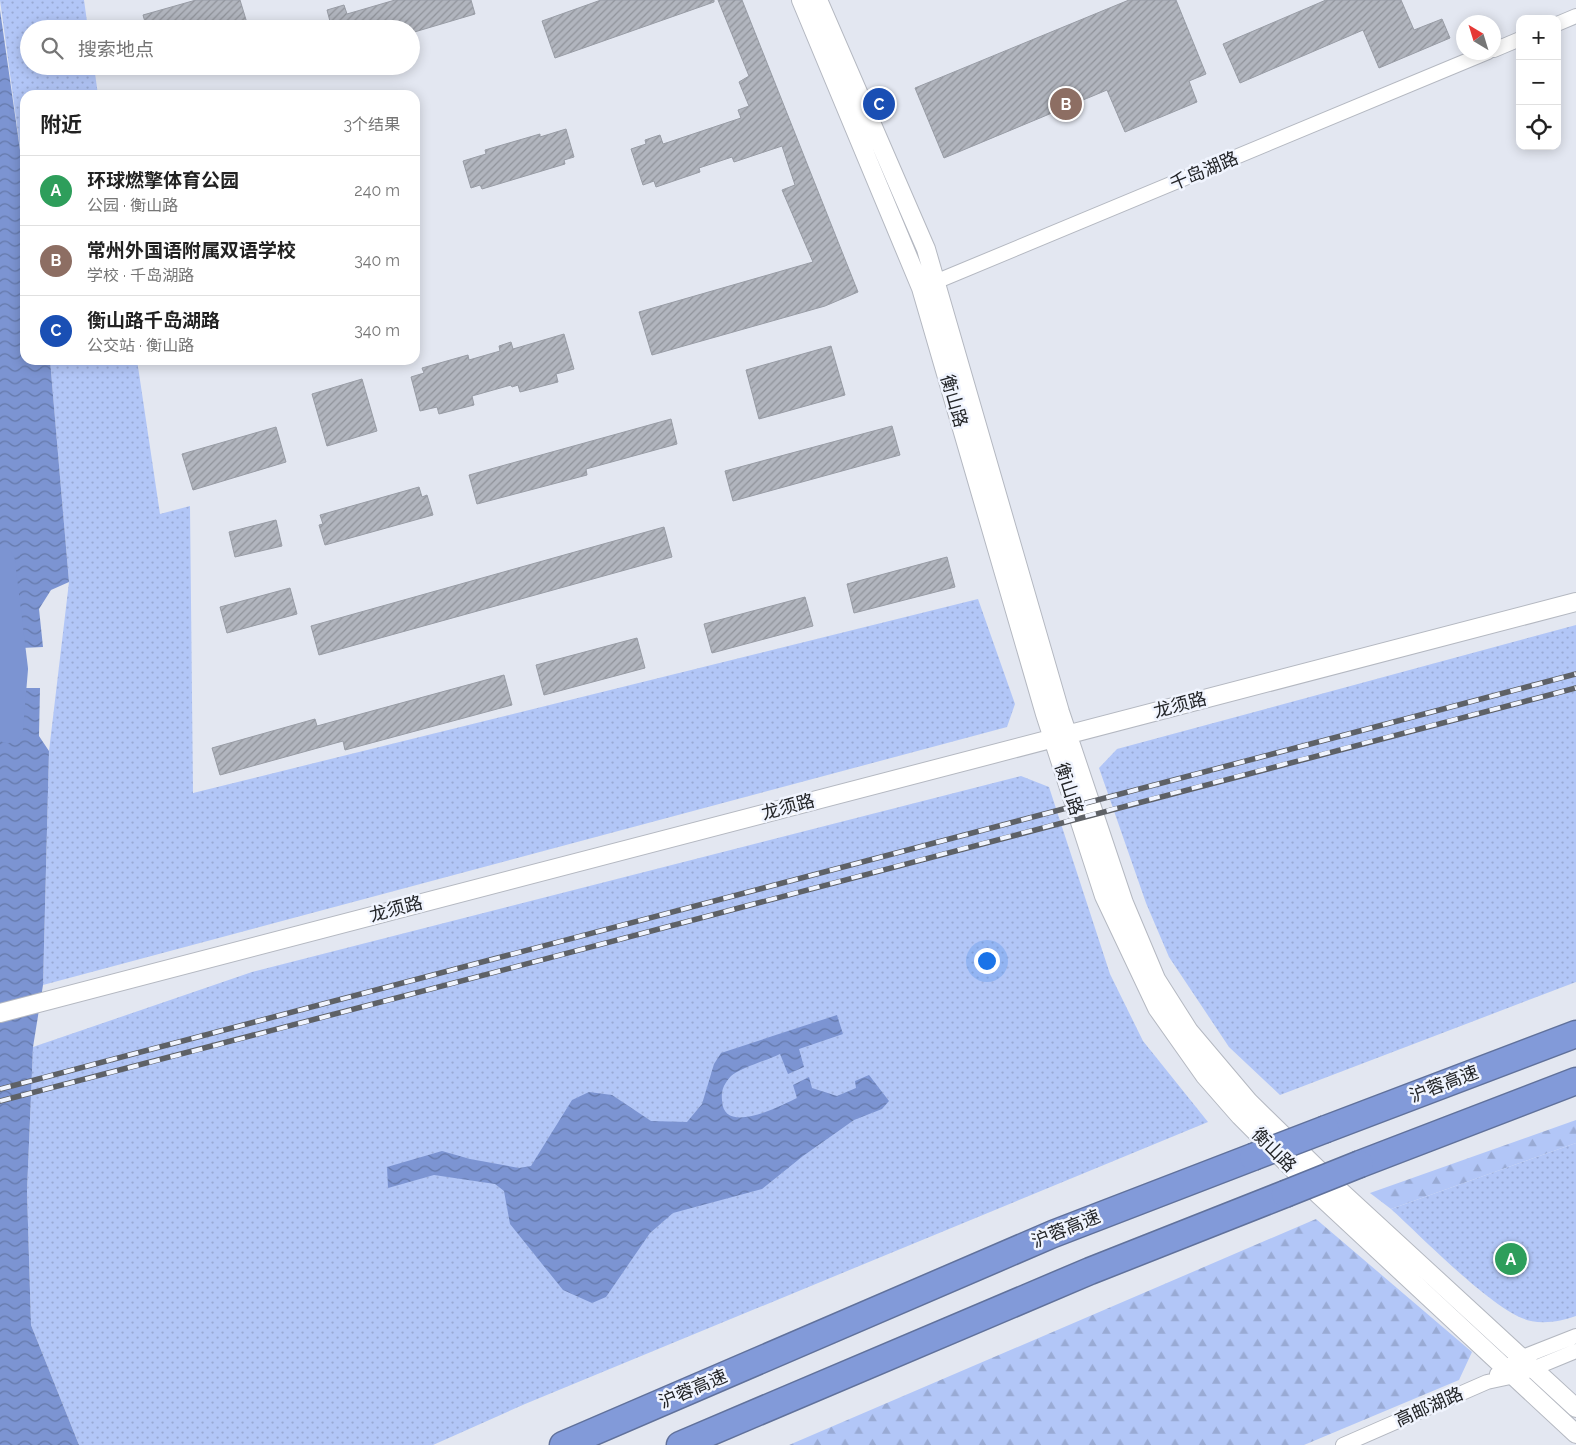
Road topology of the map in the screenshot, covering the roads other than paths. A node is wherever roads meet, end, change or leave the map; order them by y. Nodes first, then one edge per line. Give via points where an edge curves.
1 (801, 0) edge
2 (818, 0) edge
3 (1576, 16) edge
4 (1561, 22) edge
5 (1516, 41) edge
6 (1501, 47) edge
7 (1469, 60) edge
8 (928, 285) junction
9 (1576, 602) edge
10 (1060, 736) junction
11 (0, 1012) edge
12 (1576, 1034) edge
13 (1576, 1081) edge
14 (1576, 1336) edge
15 (1576, 1351) edge
16 (1518, 1367) junction
17 (1576, 1408) edge
18 (1576, 1434) edge
19 (564, 1445) edge
20 (680, 1445) edge
21 (1343, 1445) edge

1 - 8 street, 衡山路
2 - 8 street, 衡山路 via 926,249
3 - 4 street
5 - 6 street
7 - 8 street, 千岛湖路
8 - 10 street, 衡山路
9 - 10 street, 龙须路
10 - 11 street, 龙须路
10 - 16 street, 衡山路 via 1156,979 1189,1031 1249,1102
12 - 19 highway, 沪蓉高速, bridge via 1053,1234
13 - 20 highway, bridge via 1081,1275
14 - 16 street, 高邮湖路
15 - 16 street, 高邮湖路
16 - 17 street, 衡山路
16 - 18 street, 衡山路
16 - 21 street, 高邮湖路

